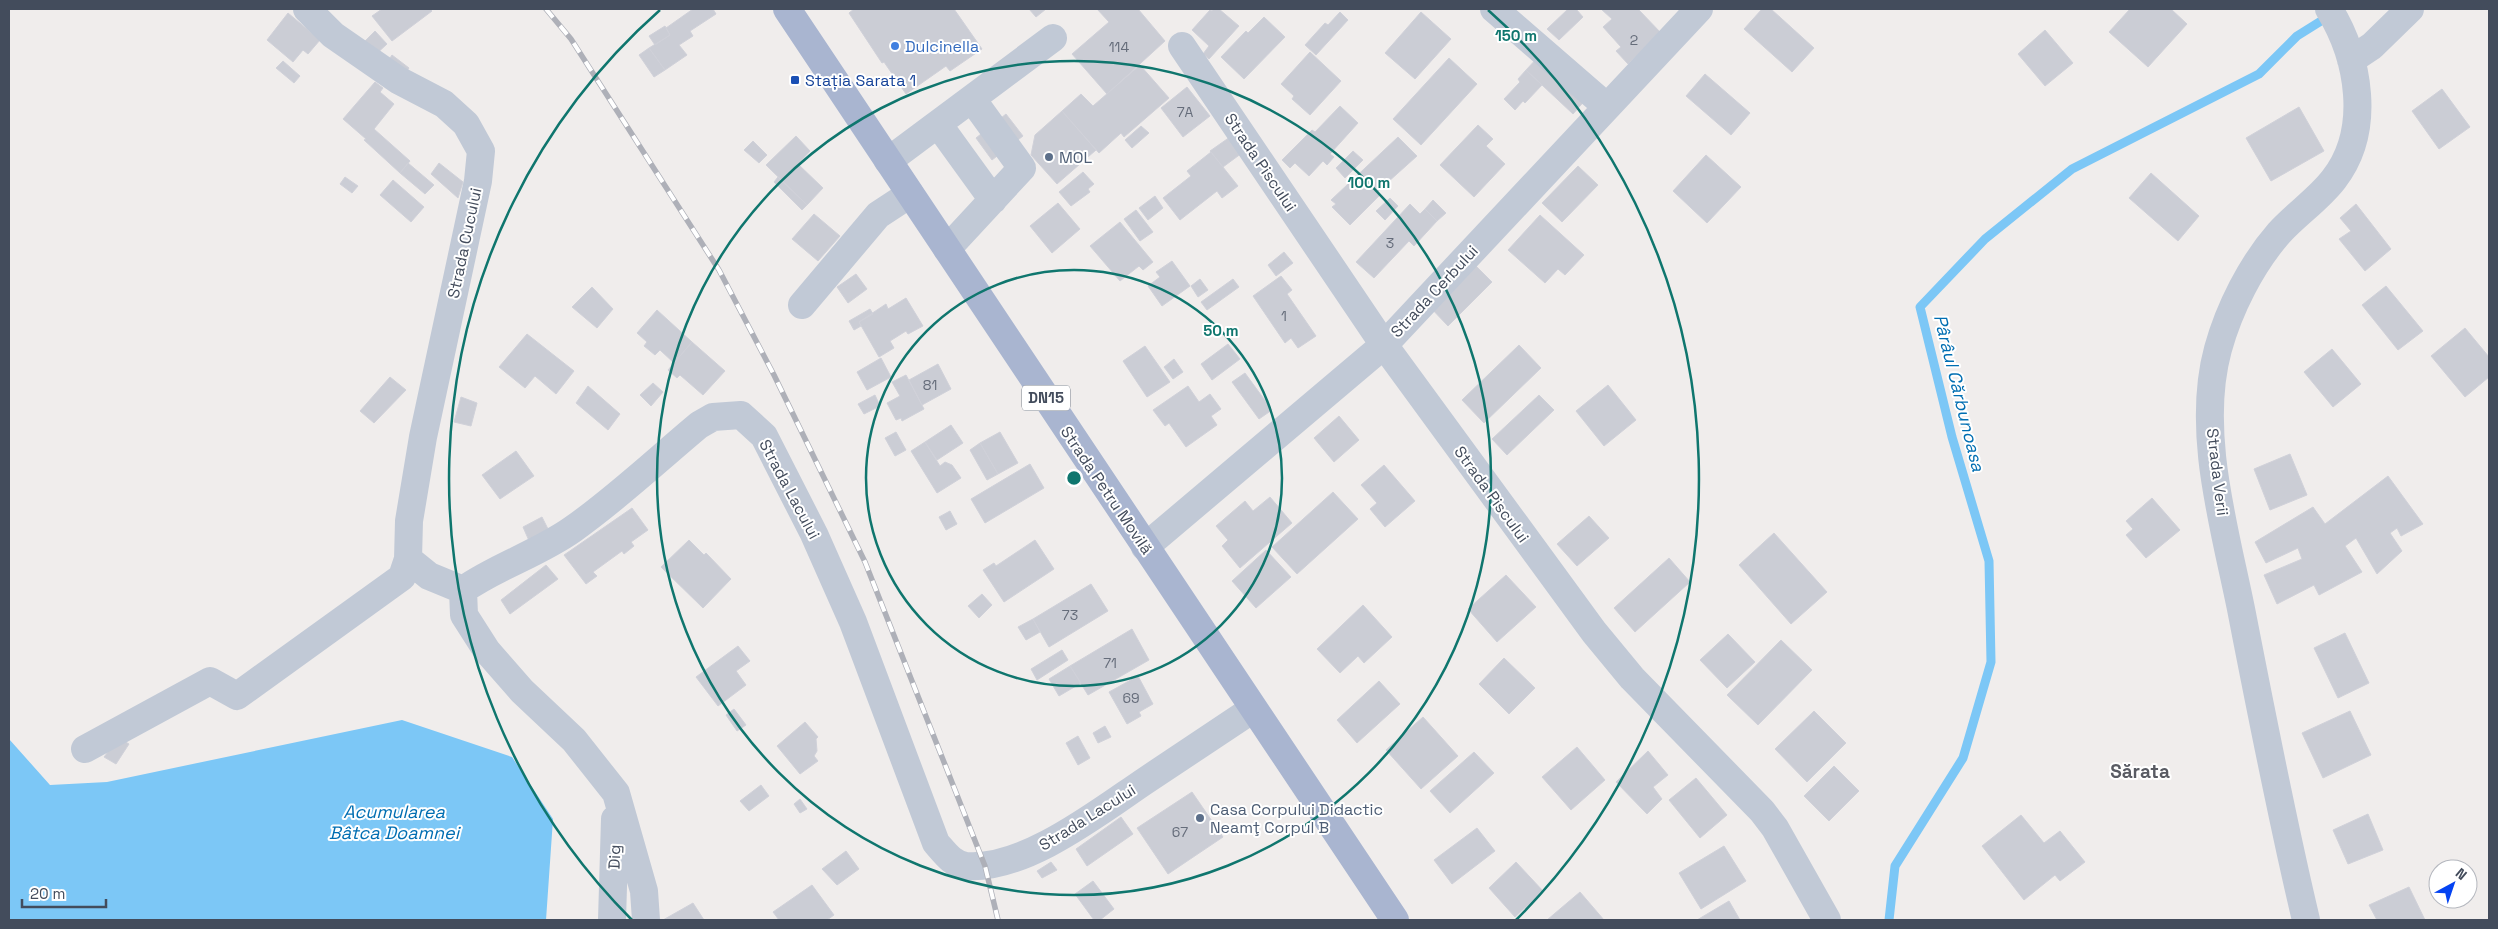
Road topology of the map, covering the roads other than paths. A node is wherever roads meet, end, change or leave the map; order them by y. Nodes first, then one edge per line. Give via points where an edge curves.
1 (307, 9) edge
2 (787, 9) edge
3 (1494, 9) edge
4 (1699, 9) edge
5 (2410, 9) edge
6 (2335, 19) edge
7 (1053, 38) dead end
8 (1182, 46) dead end
9 (2351, 60) junction
10 (972, 99) junction
11 (1606, 106) junction
12 (938, 124) junction
13 (888, 160) junction
14 (910, 194) junction
15 (993, 200) junction
16 (947, 249) junction
17 (802, 305) dead end
18 (1384, 345) junction
19 (1145, 547) junction
20 (408, 559) junction
21 (463, 590) junction
22 (1253, 709) junction
23 (85, 749) dead end
24 (616, 793) junction
25 (612, 920) edge
26 (646, 920) edge
27 (1395, 920) edge
28 (1827, 920) edge
29 (2306, 920) edge

1 - 20 street, Strada Cucului via 332,35 398,80 444,104 466,124 481,151 478,181 423,437 409,521
2 - 13 main road, Strada Petru Movilă / DN15
3 - 11 street
4 - 11 street, Strada Cerbului
5 - 9 street via 2372,46
6 - 9 street, Strada Verii
7 - 10 street
8 - 18 street, Strada Piscului
9 - 29 street, Strada Verii via 2358,96 2356,130 2348,160 2333,181 2279,233 2256,263 2236,301 2218,348 2212,380 2212,457 2272,776
10 - 12 street
10 - 15 street via 1022,168
11 - 18 street, Strada Cerbului
12 - 13 street
12 - 15 street
13 - 14 main road, Strada Petru Movilă / DN15
14 - 16 main road, Strada Petru Movilă / DN15
14 - 17 street via 878,215
15 - 16 street
16 - 19 main road, Strada Petru Movilă / DN15
18 - 19 street, Strada Cerbului
18 - 28 street, Strada Piscului via 1594,632 1632,678 1776,828
19 - 22 main road, Strada Petru Movilă / DN15
20 - 21 street via 429,576
20 - 23 street via 402,576 237,696 210,681
21 - 22 street, Strada Lacului via 486,574 572,530 699,425 713,417 740,415 764,436 814,534 853,622 936,843 950,860 964,866 984,866 1042,846
21 - 24 street via 464,615 487,651 522,691 574,740
22 - 27 main road, Strada Petru Movilă / DN15
24 - 25 street, Dig
24 - 26 street via 644,891

